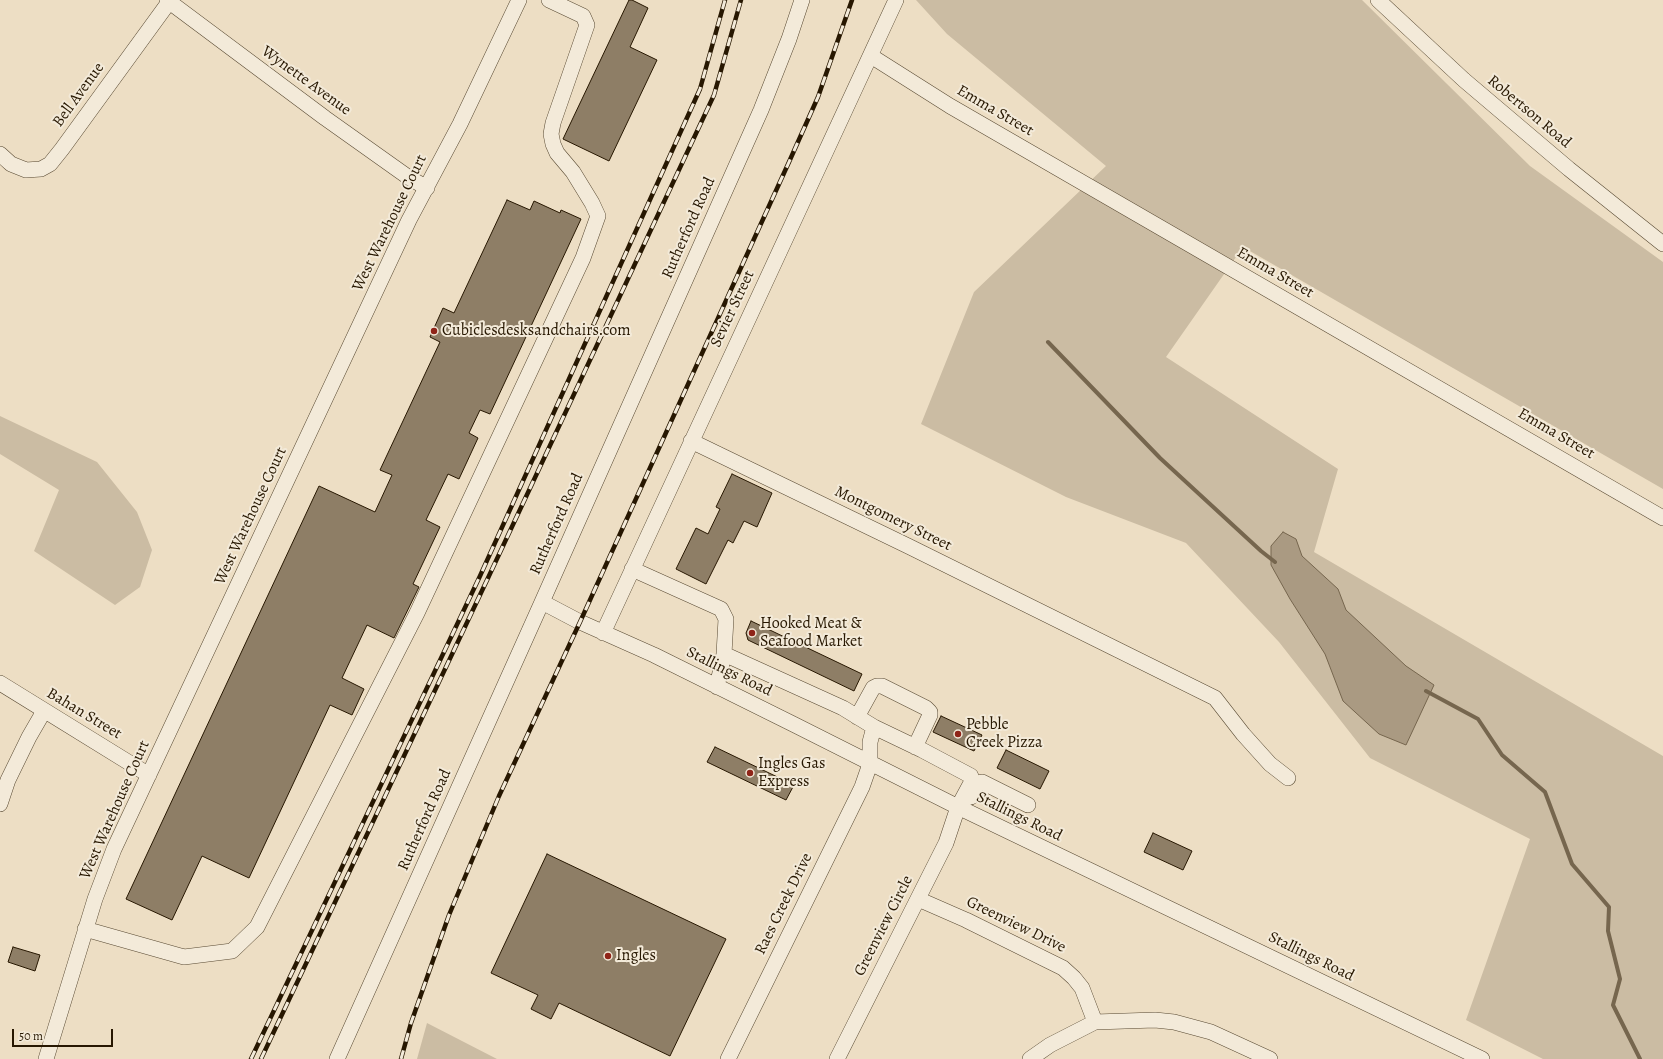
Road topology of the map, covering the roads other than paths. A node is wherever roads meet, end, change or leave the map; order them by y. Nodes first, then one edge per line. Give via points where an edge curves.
1 (518, 0) edge
2 (549, 0) edge
3 (802, 0) edge
4 (896, 0) edge
5 (1378, 0) edge
6 (168, 1) edge
7 (871, 56) junction
8 (0, 154) edge
9 (427, 188) junction
10 (1663, 244) edge
11 (691, 441) junction
12 (1663, 518) edge
13 (632, 568) junction
14 (542, 602) junction
15 (603, 633) junction
16 (724, 654) junction
17 (0, 683) edge
18 (717, 687) junction
19 (44, 711) junction
20 (858, 717) junction
21 (874, 727) junction
22 (915, 747) junction
23 (870, 764) junction
24 (149, 775) junction
25 (1288, 778) dead end
26 (0, 804) edge
27 (1028, 805) dead end
28 (961, 809) junction
29 (918, 899) junction
30 (85, 929) junction
31 (1095, 1022) junction
32 (46, 1059) edge
33 (337, 1059) edge
34 (728, 1059) edge
35 (837, 1059) edge
36 (1030, 1059) edge
37 (1270, 1059) edge
38 (1482, 1059) edge

1 - 9 street, West Warehouse Court
2 - 30 street via 583,16 587,25 551,134 557,153 573,172 598,216 583,258 417,613 258,927 232,951 184,957
3 - 14 street, Rutherford Road via 761,110
4 - 7 street, Sevier Street
5 - 10 street, Robertson Road via 1464,80
6 - 8 street, Bell Avenue via 50,164 41,169 26,170 11,164
6 - 9 street, Wynette Avenue via 325,118
7 - 11 street, Sevier Street
7 - 12 street, Emma Street via 950,106
9 - 24 street, West Warehouse Court via 409,220
11 - 13 street, Sevier Street
11 - 25 street, Montgomery Street via 1215,698 1270,764
13 - 15 street, Sevier Street
13 - 16 street via 721,609 726,618
14 - 15 street, Stallings Road
14 - 33 street, Rutherford Road
15 - 18 street, Stallings Road
16 - 18 street
16 - 20 street
17 - 19 street, Bahan Street
18 - 23 street, Stallings Road
19 - 24 street, Bahan Street
19 - 26 street via 8,780
20 - 21 street
20 - 22 street via 873,688 877,686 882,686 926,708 930,716
21 - 22 street
21 - 23 street, Raes Creek Drive via 870,742
22 - 28 street via 971,776 972,781
23 - 28 street, Stallings Road
23 - 34 street, Raes Creek Drive via 862,786
24 - 30 street, West Warehouse Court via 114,849
27 - 28 street via 982,782 977,784
28 - 29 street, Greenview Circle
28 - 38 street, Stallings Road
29 - 31 street, Greenview Drive via 1063,968 1082,988
29 - 35 street, Greenview Circle
30 - 32 street, West Warehouse Court
31 - 36 street via 1050,1045
31 - 37 street via 1174,1022 1211,1032

